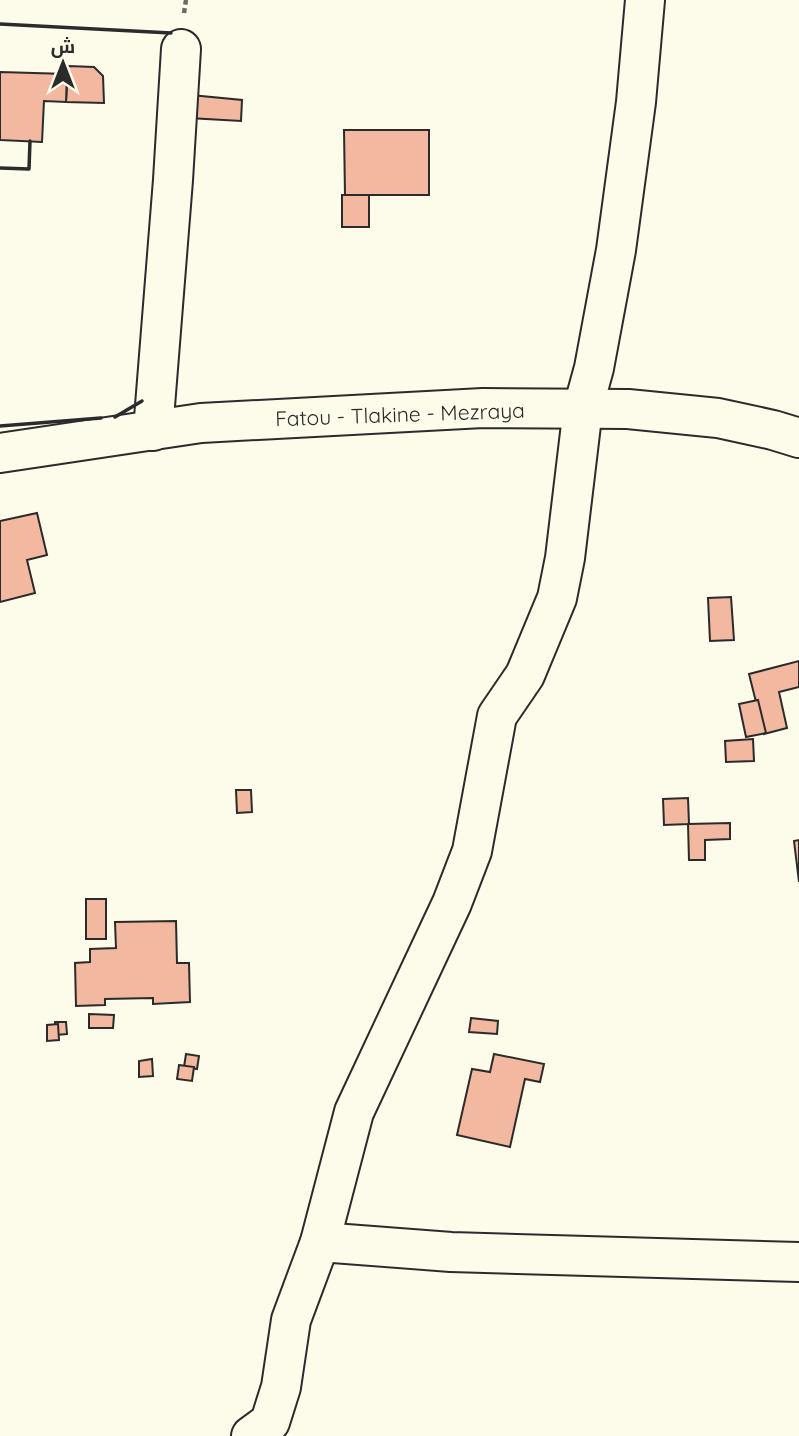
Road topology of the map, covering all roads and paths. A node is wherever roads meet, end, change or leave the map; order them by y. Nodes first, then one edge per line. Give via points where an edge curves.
1 (645, 0) edge
2 (181, 50) dead end
3 (583, 408) junction
4 (153, 431) junction
5 (799, 438) edge
6 (0, 453) edge
7 (320, 1242) junction
8 (799, 1262) edge
9 (251, 1436) edge

1 - 3 street via 616,250
2 - 4 street
3 - 4 street, Fatou - Tlakine - Mezraya via 483,408 201,423
3 - 5 street, Fatou - Tlakine - Mezraya via 718,418
3 - 7 street via 557,598 525,675 497,716 472,850 452,903 354,1112
4 - 6 street, Fatou - Tlakine - Mezraya
7 - 8 street via 451,1252
7 - 9 street via 291,1320 281,1387 270,1422

